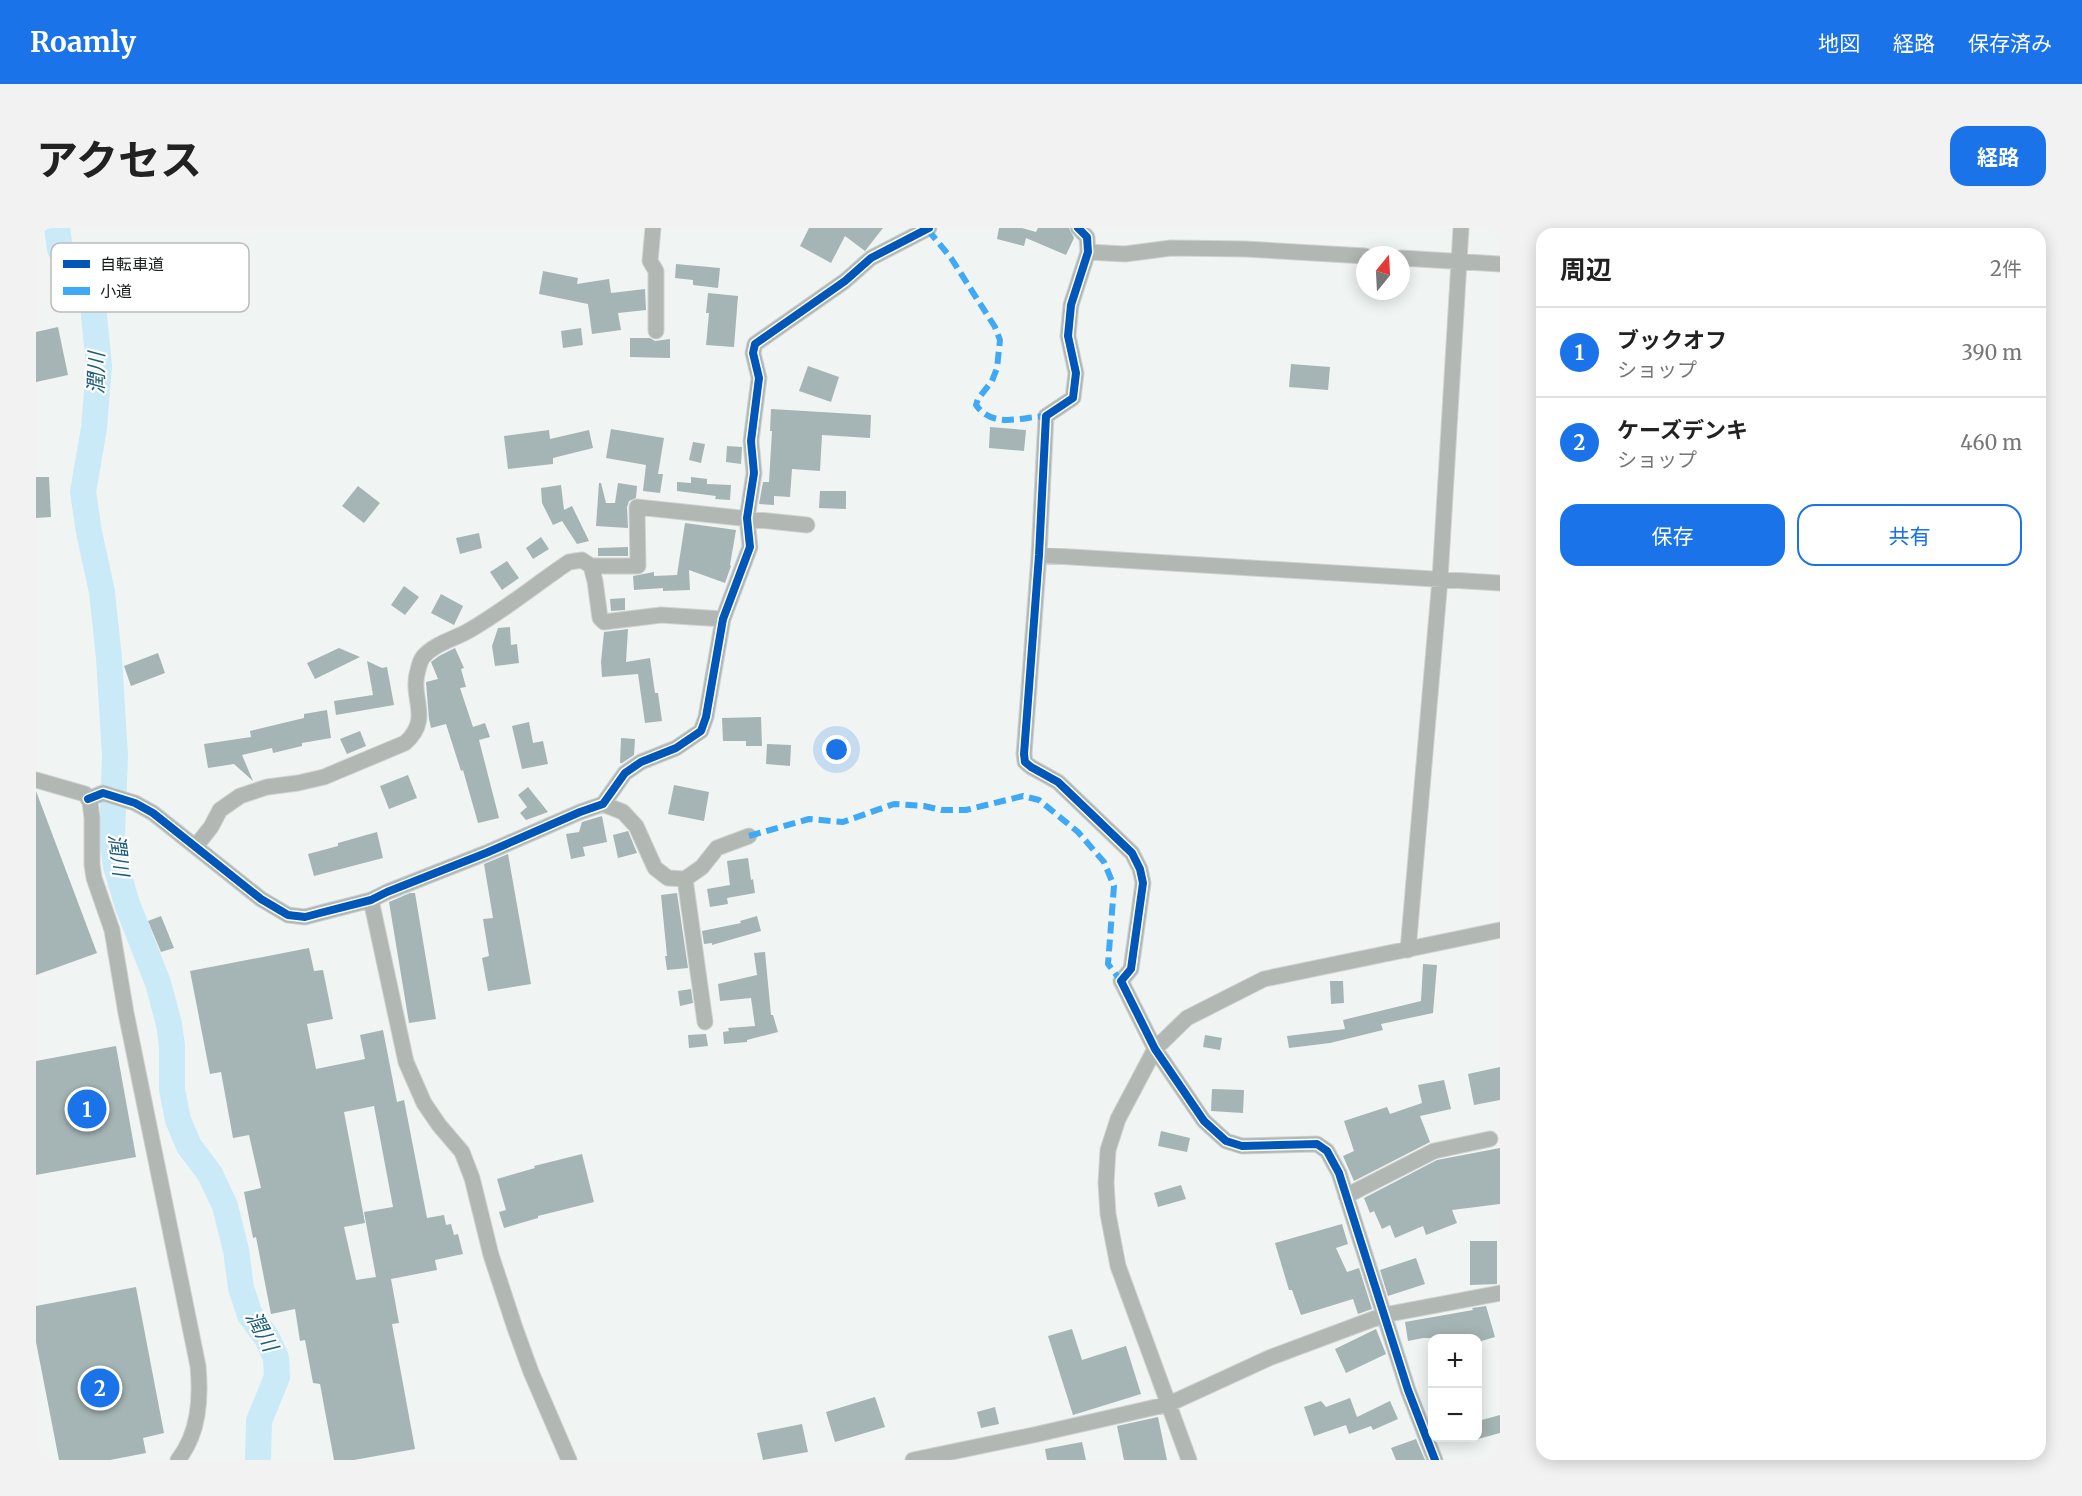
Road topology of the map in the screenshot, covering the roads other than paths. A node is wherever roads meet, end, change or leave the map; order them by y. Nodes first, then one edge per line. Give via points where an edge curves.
1 (652, 228) edge
2 (929, 228) edge
3 (1078, 228) edge
4 (1461, 228) edge
5 (1088, 252) junction
6 (1356, 255) edge
7 (1410, 258) edge
8 (1460, 261) junction
9 (1500, 264) edge
10 (656, 331) dead end
11 (747, 518) junction
12 (807, 525) dead end
13 (1039, 555) junction
14 (591, 566) junction
15 (1440, 579) junction
16 (1500, 583) edge
17 (723, 619) junction
18 (36, 780) edge
19 (86, 796) junction
20 (603, 804) junction
21 (749, 836) dead end
22 (196, 846) junction
23 (685, 879) junction
24 (371, 900) junction
25 (1500, 930) edge
26 (1408, 950) junction
27 (705, 1023) dead end
28 (1155, 1049) junction
29 (1490, 1139) dead end
30 (1346, 1196) junction
31 (1500, 1293) edge
32 (1384, 1315) junction
33 (1169, 1404) junction
34 (178, 1460) edge
35 (569, 1460) edge
36 (913, 1460) edge
37 (1189, 1460) edge
38 (1435, 1460) edge

1 - 10 street via 650,261 656,271
2 - 11 street via 871,258 755,344 753,353 759,378 751,441 754,473
3 - 5 street via 1088,237
4 - 8 street
5 - 6 street via 1125,254 1171,248
5 - 13 street via 1071,305 1068,336 1076,373 1073,398 1046,416
7 - 8 street
8 - 9 street
8 - 15 street
11 - 12 street
11 - 14 street via 637,507 638,566
11 - 17 street via 750,547
13 - 15 street
13 - 28 street via 1024,754 1031,767 1058,782 1132,853 1140,868 1143,883 1131,969 1121,981
14 - 17 street via 604,622 661,615
14 - 22 street via 582,560 569,562 488,619 422,658 415,679 418,724 415,734 405,743 324,777 240,796 220,810
15 - 16 street
15 - 26 street
17 - 20 street via 701,731 625,773
18 - 19 street
19 - 22 street via 103,793 135,803
19 - 34 street via 92,818 94,878 112,930 198,1366 199,1409 190,1440
20 - 23 street via 623,812 636,826 655,868 668,878
20 - 24 street
21 - 23 street via 717,848 702,867
22 - 24 street via 261,899 288,915 305,917
23 - 27 street
24 - 35 street via 406,1062 424,1103 462,1152 515,1328
25 - 26 street
26 - 28 street via 1264,979 1187,1018
28 - 30 street via 1204,1121 1226,1141 1242,1146 1317,1143 1327,1151
28 - 33 street via 1118,1119 1108,1150 1106,1182 1118,1266
29 - 30 street via 1434,1151
30 - 32 street
31 - 32 street
32 - 33 street via 1269,1358
32 - 38 street
33 - 36 street
33 - 37 street

